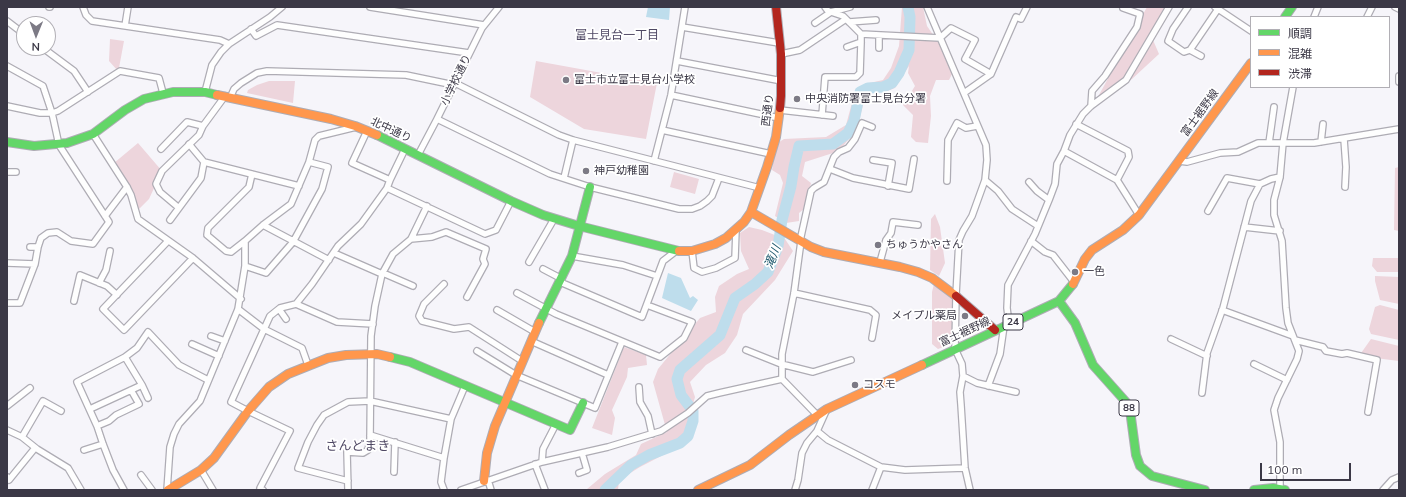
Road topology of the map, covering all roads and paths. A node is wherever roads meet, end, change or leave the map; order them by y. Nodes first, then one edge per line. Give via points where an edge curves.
1 (84, 7) edge
2 (128, 7) edge
3 (282, 7) edge
4 (370, 7) edge
5 (685, 7) edge
6 (776, 7) edge
7 (825, 7) edge
8 (850, 7) edge
9 (927, 7) edge
10 (1027, 7) edge
11 (1169, 7) edge
12 (1188, 7) edge
13 (1292, 7) edge
14 (1372, 7) edge
15 (1395, 7) edge
16 (497, 8) edge
17 (1123, 8) dead end
18 (1216, 8) edge
19 (1399, 9) edge
20 (831, 12) junction
21 (1286, 16) edge
22 (1368, 16) edge
23 (847, 20) junction
24 (876, 20) dead end
25 (7, 21) edge
26 (814, 23) dead end
27 (484, 25) junction
28 (125, 26) junction
29 (682, 27) junction
30 (16, 28) edge
31 (251, 29) junction
32 (1250, 30) edge
33 (861, 34) junction
34 (879, 35) junction
35 (940, 38) junction
36 (861, 42) junction
37 (779, 43) junction
38 (229, 44) junction
39 (847, 47) dead end
40 (879, 48) dead end
41 (1190, 50) junction
42 (469, 53) junction
43 (781, 54) junction
44 (54, 56) edge
45 (1201, 56) dead end
46 (677, 61) junction
47 (1250, 64) edge
48 (7, 66) edge
49 (990, 74) junction
50 (1399, 76) edge
51 (782, 81) junction
52 (1399, 82) edge
53 (454, 84) junction
54 (1293, 88) edge
55 (88, 92) junction
56 (205, 92) junction
57 (163, 93) junction
58 (964, 93) junction
59 (671, 95) junction
60 (227, 97) junction
61 (7, 106) edge
62 (1091, 106) junction
63 (1274, 108) dead end
64 (52, 113) junction
65 (779, 114) junction
66 (822, 115) junction
67 (833, 116) dead end
68 (437, 119) junction
69 (1076, 124) junction
70 (1323, 124) dead end
71 (203, 126) junction
72 (977, 126) junction
73 (356, 127) junction
74 (872, 127) dead end
75 (1399, 129) edge
76 (662, 130) junction
77 (367, 131) junction
78 (93, 134) junction
79 (1344, 139) junction
80 (573, 140) junction
81 (7, 142) edge
82 (1321, 142) junction
83 (1269, 143) junction
84 (1283, 143) junction
85 (189, 144) junction
86 (59, 145) junction
87 (161, 149) dead end
88 (406, 149) junction
89 (1064, 151) junction
90 (771, 154) junction
91 (418, 155) junction
92 (914, 159) dead end
93 (872, 160) dead end
94 (654, 161) junction
95 (1179, 161) junction
96 (204, 162) junction
97 (309, 162) junction
98 (830, 169) junction
99 (7, 172) edge
100 (16, 172) dead end
101 (252, 174) junction
102 (1280, 177) junction
103 (564, 178) junction
104 (719, 178) junction
105 (390, 180) junction
106 (985, 180) junction
107 (1117, 180) junction
108 (947, 181) dead end
109 (1029, 182) dead end
110 (1260, 184) junction
111 (299, 186) junction
112 (888, 186) junction
113 (127, 187) junction
114 (590, 187) junction
115 (1345, 187) dead end
116 (387, 188) junction
117 (760, 188) junction
118 (1050, 200) junction
119 (511, 201) junction
120 (427, 206) junction
121 (179, 208) junction
122 (1208, 211) dead end
123 (751, 212) junction
124 (1139, 215) junction
125 (105, 216) junction
126 (554, 219) junction
127 (170, 220) dead end
128 (263, 225) junction
129 (918, 225) dead end
130 (579, 226) junction
131 (1038, 226) junction
132 (1244, 227) junction
133 (736, 230) junction
134 (1280, 231) junction
135 (411, 239) junction
136 (799, 240) junction
137 (168, 241) junction
138 (245, 241) junction
139 (1031, 241) junction
140 (293, 242) junction
141 (30, 247) dead end
142 (38, 248) junction
143 (110, 250) dead end
144 (676, 251) junction
145 (692, 251) junction
146 (334, 253) junction
147 (572, 256) junction
148 (193, 258) junction
149 (329, 260) junction
150 (529, 262) dead end
151 (880, 262) junction
152 (7, 263) edge
153 (35, 264) junction
154 (245, 266) junction
155 (542, 269) dead end
156 (382, 273) junction
157 (657, 276) junction
158 (561, 281) junction
159 (1074, 282) junction
160 (99, 283) junction
161 (444, 284) dead end
162 (413, 286) dead end
163 (517, 293) dead end
164 (794, 293) junction
165 (116, 295) junction
166 (956, 296) junction
167 (467, 297) dead end
168 (241, 299) junction
169 (74, 301) dead end
170 (1059, 301) junction
171 (7, 303) edge
172 (296, 304) junction
173 (647, 305) junction
174 (238, 309) junction
175 (279, 309) junction
176 (546, 309) junction
177 (497, 310) dead end
178 (1222, 310) junction
179 (286, 319) dead end
180 (373, 324) junction
181 (1006, 325) junction
182 (264, 328) junction
183 (995, 330) junction
184 (535, 332) junction
185 (211, 336) dead end
186 (872, 338) dead end
187 (1294, 338) junction
188 (1171, 339) dead end
189 (225, 341) junction
190 (531, 342) junction
191 (622, 342) junction
192 (192, 344) dead end
193 (955, 349) junction
194 (746, 350) dead end
195 (477, 351) dead end
196 (370, 354) junction
197 (219, 356) junction
198 (1207, 356) junction
199 (125, 357) junction
200 (851, 360) dead end
201 (522, 361) junction
202 (781, 364) junction
203 (1254, 364) dead end
204 (308, 365) junction
205 (516, 375) junction
206 (608, 375) junction
207 (963, 376) junction
208 (782, 379) junction
209 (208, 380) junction
210 (1287, 380) junction
211 (142, 385) junction
212 (465, 386) junction
213 (988, 386) junction
214 (639, 387) dead end
215 (30, 388) dead end
216 (131, 390) junction
217 (1016, 392) dead end
218 (1202, 393) dead end
219 (148, 398) dead end
220 (370, 401) junction
221 (505, 403) junction
222 (583, 403) junction
223 (7, 406) edge
224 (90, 409) junction
225 (827, 409) junction
226 (60, 411) dead end
227 (248, 411) junction
228 (1368, 412) dead end
229 (818, 416) junction
230 (451, 419) junction
231 (556, 424) junction
232 (97, 426) junction
233 (7, 430) edge
234 (816, 431) junction
235 (652, 434) junction
236 (370, 435) junction
237 (22, 437) junction
238 (395, 442) junction
239 (103, 444) junction
240 (35, 448) junction
241 (84, 450) dead end
242 (582, 453) junction
243 (444, 458) junction
244 (542, 462) junction
245 (535, 464) junction
246 (881, 467) junction
247 (966, 468) junction
248 (201, 470) junction
249 (394, 472) dead end
250 (579, 473) dead end
251 (141, 476) dead end
252 (7, 477) edge
253 (1399, 478) edge
254 (348, 480) junction
255 (486, 481) junction
256 (712, 487) edge
257 (1283, 489) edge
258 (82, 490) edge
259 (124, 490) edge
260 (152, 490) edge
261 (167, 490) edge
262 (213, 490) edge
263 (263, 490) edge
264 (348, 490) edge
265 (444, 490) edge
266 (461, 490) edge
267 (492, 490) edge
268 (545, 490) edge
269 (698, 490) edge
270 (795, 490) edge
271 (872, 490) edge
272 (970, 490) edge
273 (1204, 490) edge
274 (1254, 490) edge
275 (1383, 490) edge

1 - 28 street via 92,22
2 - 28 street
3 - 31 street
4 - 27 street
5 - 29 street
6 - 37 street, 西通り
7 - 20 street
8 - 20 street
9 - 35 street
10 - 49 street via 1022,19 1016,17
11 - 62 street via 1126,80
12 - 41 street via 1173,29 1168,42 1184,52
13 - 21 street
14 - 22 street
15 - 19 street
16 - 27 street, 小学校通り
17 - 62 street via 1140,14 1138,27 1092,91
18 - 32 street
18 - 41 street
20 - 23 street
20 - 26 street
23 - 24 street
23 - 33 street
23 - 43 street via 800,50
25 - 30 street
27 - 42 street, 小学校通り
28 - 38 street via 220,40
29 - 37 street
29 - 46 street
31 - 38 street
31 - 42 street via 256,36 277,25
33 - 34 street
33 - 36 street
34 - 35 street
34 - 40 street
35 - 49 street via 951,28 975,40 965,59
35 - 58 street
36 - 39 street
36 - 66 street via 860,72 856,77 826,77
37 - 43 street, 西通り
38 - 56 street via 212,66
41 - 45 street
42 - 53 street, 小学校通り
43 - 51 street, 西通り
44 - 55 street via 74,71
46 - 51 street
46 - 59 street
47 - 95 street, 富士裾野線 / 24
48 - 64 street via 42,86
49 - 58 street
50 - 52 street
51 - 65 street, 西通り
53 - 60 street via 406,74 267,71 257,73 241,83
53 - 68 street, 小学校通り
53 - 80 street
54 - 84 street
55 - 57 street via 120,71 159,78
55 - 64 street
56 - 57 street, 北中通り
56 - 60 street, 北中通り
57 - 78 street, 北中通り via 144,99 125,110
58 - 72 street
59 - 65 street
59 - 76 street
60 - 71 street
60 - 73 street, 北中通り via 331,119
61 - 64 street
62 - 69 street
63 - 83 street
64 - 86 street
65 - 66 street
65 - 90 street, 西通り
66 - 67 street
68 - 91 street, 小学校通り
68 - 103 street via 524,162
69 - 89 street
69 - 107 street via 1128,151 1129,157
70 - 82 street
71 - 85 street via 199,135
71 - 87 street via 187,122
72 - 106 street via 986,145
72 - 108 street via 966,128 957,123 948,140
73 - 77 street, 北中通り
73 - 97 street via 319,136 314,140
74 - 98 street via 862,123 848,148 834,157
75 - 79 street
76 - 90 street
76 - 94 street
77 - 88 street, 北中通り
77 - 105 street via 352,163
78 - 86 street, 北中通り
78 - 113 street
79 - 82 street
79 - 115 street
80 - 94 street
80 - 103 street
81 - 86 street, 北中通り via 34,146
82 - 84 street
83 - 84 street
83 - 95 street via 1258,143 1238,152 1220,153 1187,162
84 - 102 street
85 - 96 street
85 - 121 street via 162,171 156,184 160,192
86 - 125 street
88 - 91 street, 北中通り
88 - 105 street
89 - 107 street
89 - 118 street via 1057,164 1056,184
90 - 117 street, 西通り
91 - 119 street, 北中通り
92 - 112 street via 909,189
93 - 112 street via 892,163
94 - 104 street
95 - 124 street, 富士裾野線 / 24
96 - 101 street
96 - 121 street via 201,178
97 - 111 street
97 - 140 street via 328,167 322,189
98 - 112 street via 853,178
98 - 136 street via 824,182 811,192
99 - 100 street
101 - 111 street
101 - 138 street via 249,187 208,228 207,235 226,252 231,252
102 - 110 street via 1271,178
102 - 134 street via 1274,200 1274,214
103 - 114 street
104 - 114 street via 712,196 707,201 685,210
104 - 117 street
105 - 116 street
106 - 131 street via 998,191 1012,209
106 - 166 street via 960,240
107 - 124 street
109 - 118 street
110 - 122 street via 1227,178
110 - 132 street via 1251,202
111 - 128 street via 291,204
113 - 125 street
113 - 137 street via 138,219
114 - 130 street
116 - 120 street
116 - 146 street via 361,224
117 - 123 street, 西通り
118 - 131 street
119 - 120 street via 496,230 485,234
119 - 126 street, 北中通り
120 - 135 street
121 - 127 street
123 - 133 street, 北中通り
123 - 136 street
124 - 159 street, 富士裾野線 / 24 via 1123,230 1092,250
125 - 142 street via 109,222 93,244 71,241 57,232 48,233 41,238
126 - 130 street, 北中通り
126 - 150 street
128 - 138 street
128 - 140 street
129 - 151 street via 893,222
130 - 144 street, 北中通り
130 - 147 street
131 - 139 street
132 - 134 street
132 - 178 street
133 - 145 street, 北中通り via 715,244
133 - 145 street via 735,258 716,268 702,272 694,268
134 - 187 street via 1286,308
135 - 156 street via 393,254
135 - 167 street via 432,237 446,232 486,249 483,260 485,264
136 - 151 street via 824,252
136 - 164 street
137 - 148 street
137 - 165 street
138 - 154 street
139 - 159 street via 1053,255
139 - 181 street via 1008,285
140 - 149 street
140 - 154 street via 266,273
141 - 142 street
142 - 153 street
143 - 160 street via 106,270
144 - 145 street, 北中通り
144 - 157 street via 663,260
146 - 149 street
146 - 156 street
147 - 157 street via 623,265
147 - 158 street
148 - 165 street via 124,330 103,309
148 - 168 street
149 - 172 street
151 - 166 street via 932,278
152 - 153 street
153 - 171 street via 20,303
154 - 168 street
155 - 158 street
156 - 162 street
156 - 180 street
157 - 173 street
158 - 173 street via 642,317
158 - 176 street
159 - 170 street, 富士裾野線 / 24
160 - 165 street via 107,286
160 - 169 street via 80,275
161 - 201 street via 424,304 419,316 422,321 454,329 469,327
163 - 176 street
164 - 186 street via 870,310 876,315
164 - 202 street
166 - 183 street
166 - 193 street
168 - 174 street
170 - 181 street, 富士裾野線 / 24
170 - 273 street, 88 via 1076,322 1093,365 1130,410 1136,455 1140,466 1152,476
172 - 175 street
172 - 180 street via 337,322
173 - 191 street via 692,322 684,338 660,357
174 - 182 street
174 - 189 street
175 - 179 street
175 - 182 street via 270,316
176 - 184 street
176 - 191 street
177 - 184 street
178 - 187 street
178 - 198 street
180 - 196 street
181 - 183 street, 富士裾野線 / 24
181 - 213 street via 1000,354
182 - 204 street via 302,348
182 - 227 street via 231,402
183 - 193 street, 富士裾野線 / 24
184 - 190 street
185 - 189 street
187 - 210 street via 1299,351
187 - 228 street via 1323,347 1326,351 1377,360
188 - 198 street
189 - 197 street
190 - 201 street
190 - 206 street
191 - 206 street
192 - 197 street
193 - 207 street via 962,364
193 - 225 street, 富士裾野線 / 24
194 - 202 street
195 - 205 street
196 - 204 street via 334,357
196 - 212 street via 410,362
196 - 220 street
197 - 209 street
198 - 218 street
199 - 209 street via 137,348 148,332 179,366
199 - 211 street
199 - 224 street via 77,382
200 - 202 street via 813,372
201 - 205 street
202 - 208 street
203 - 210 street
204 - 227 street via 288,374 269,388
205 - 221 street
205 - 222 street
206 - 222 street via 595,408
207 - 213 street
207 - 247 street via 960,392
208 - 229 street
208 - 235 street via 707,396 668,427
209 - 261 street via 200,401 174,434 170,447
210 - 257 street via 1274,410 1280,442
211 - 216 street
211 - 219 street
212 - 221 street
212 - 230 street
213 - 217 street
214 - 235 street via 640,402 648,416
215 - 223 street
216 - 224 street
216 - 232 street via 139,404
220 - 230 street
220 - 236 street
220 - 254 street via 348,402 324,415 308,442 298,468
221 - 231 street
221 - 255 street via 487,453
222 - 231 street via 570,430
224 - 232 street
225 - 229 street, 富士裾野線 / 24
225 - 234 street
226 - 237 street via 43,401
227 - 248 street via 214,458
227 - 263 street via 290,431 260,488
229 - 256 street, 富士裾野線 / 24 via 750,466
230 - 243 street
231 - 244 street via 543,449
232 - 239 street
233 - 237 street
234 - 246 street via 828,440
234 - 270 street via 802,453
235 - 242 street
236 - 238 street
236 - 254 street via 368,450 364,453 347,452
237 - 240 street
238 - 243 street
238 - 249 street
239 - 241 street
239 - 259 street
240 - 252 street via 9,480
240 - 258 street via 68,468
242 - 244 street
242 - 250 street via 587,470
243 - 265 street via 441,482
244 - 245 street
245 - 255 street
245 - 268 street
246 - 247 street via 905,470
246 - 271 street
247 - 272 street
248 - 261 street
248 - 262 street
251 - 260 street
253 - 275 street via 1392,480
254 - 264 street
255 - 266 street
255 - 267 street
256 - 269 street, 富士裾野線 / 24
257 - 274 street

